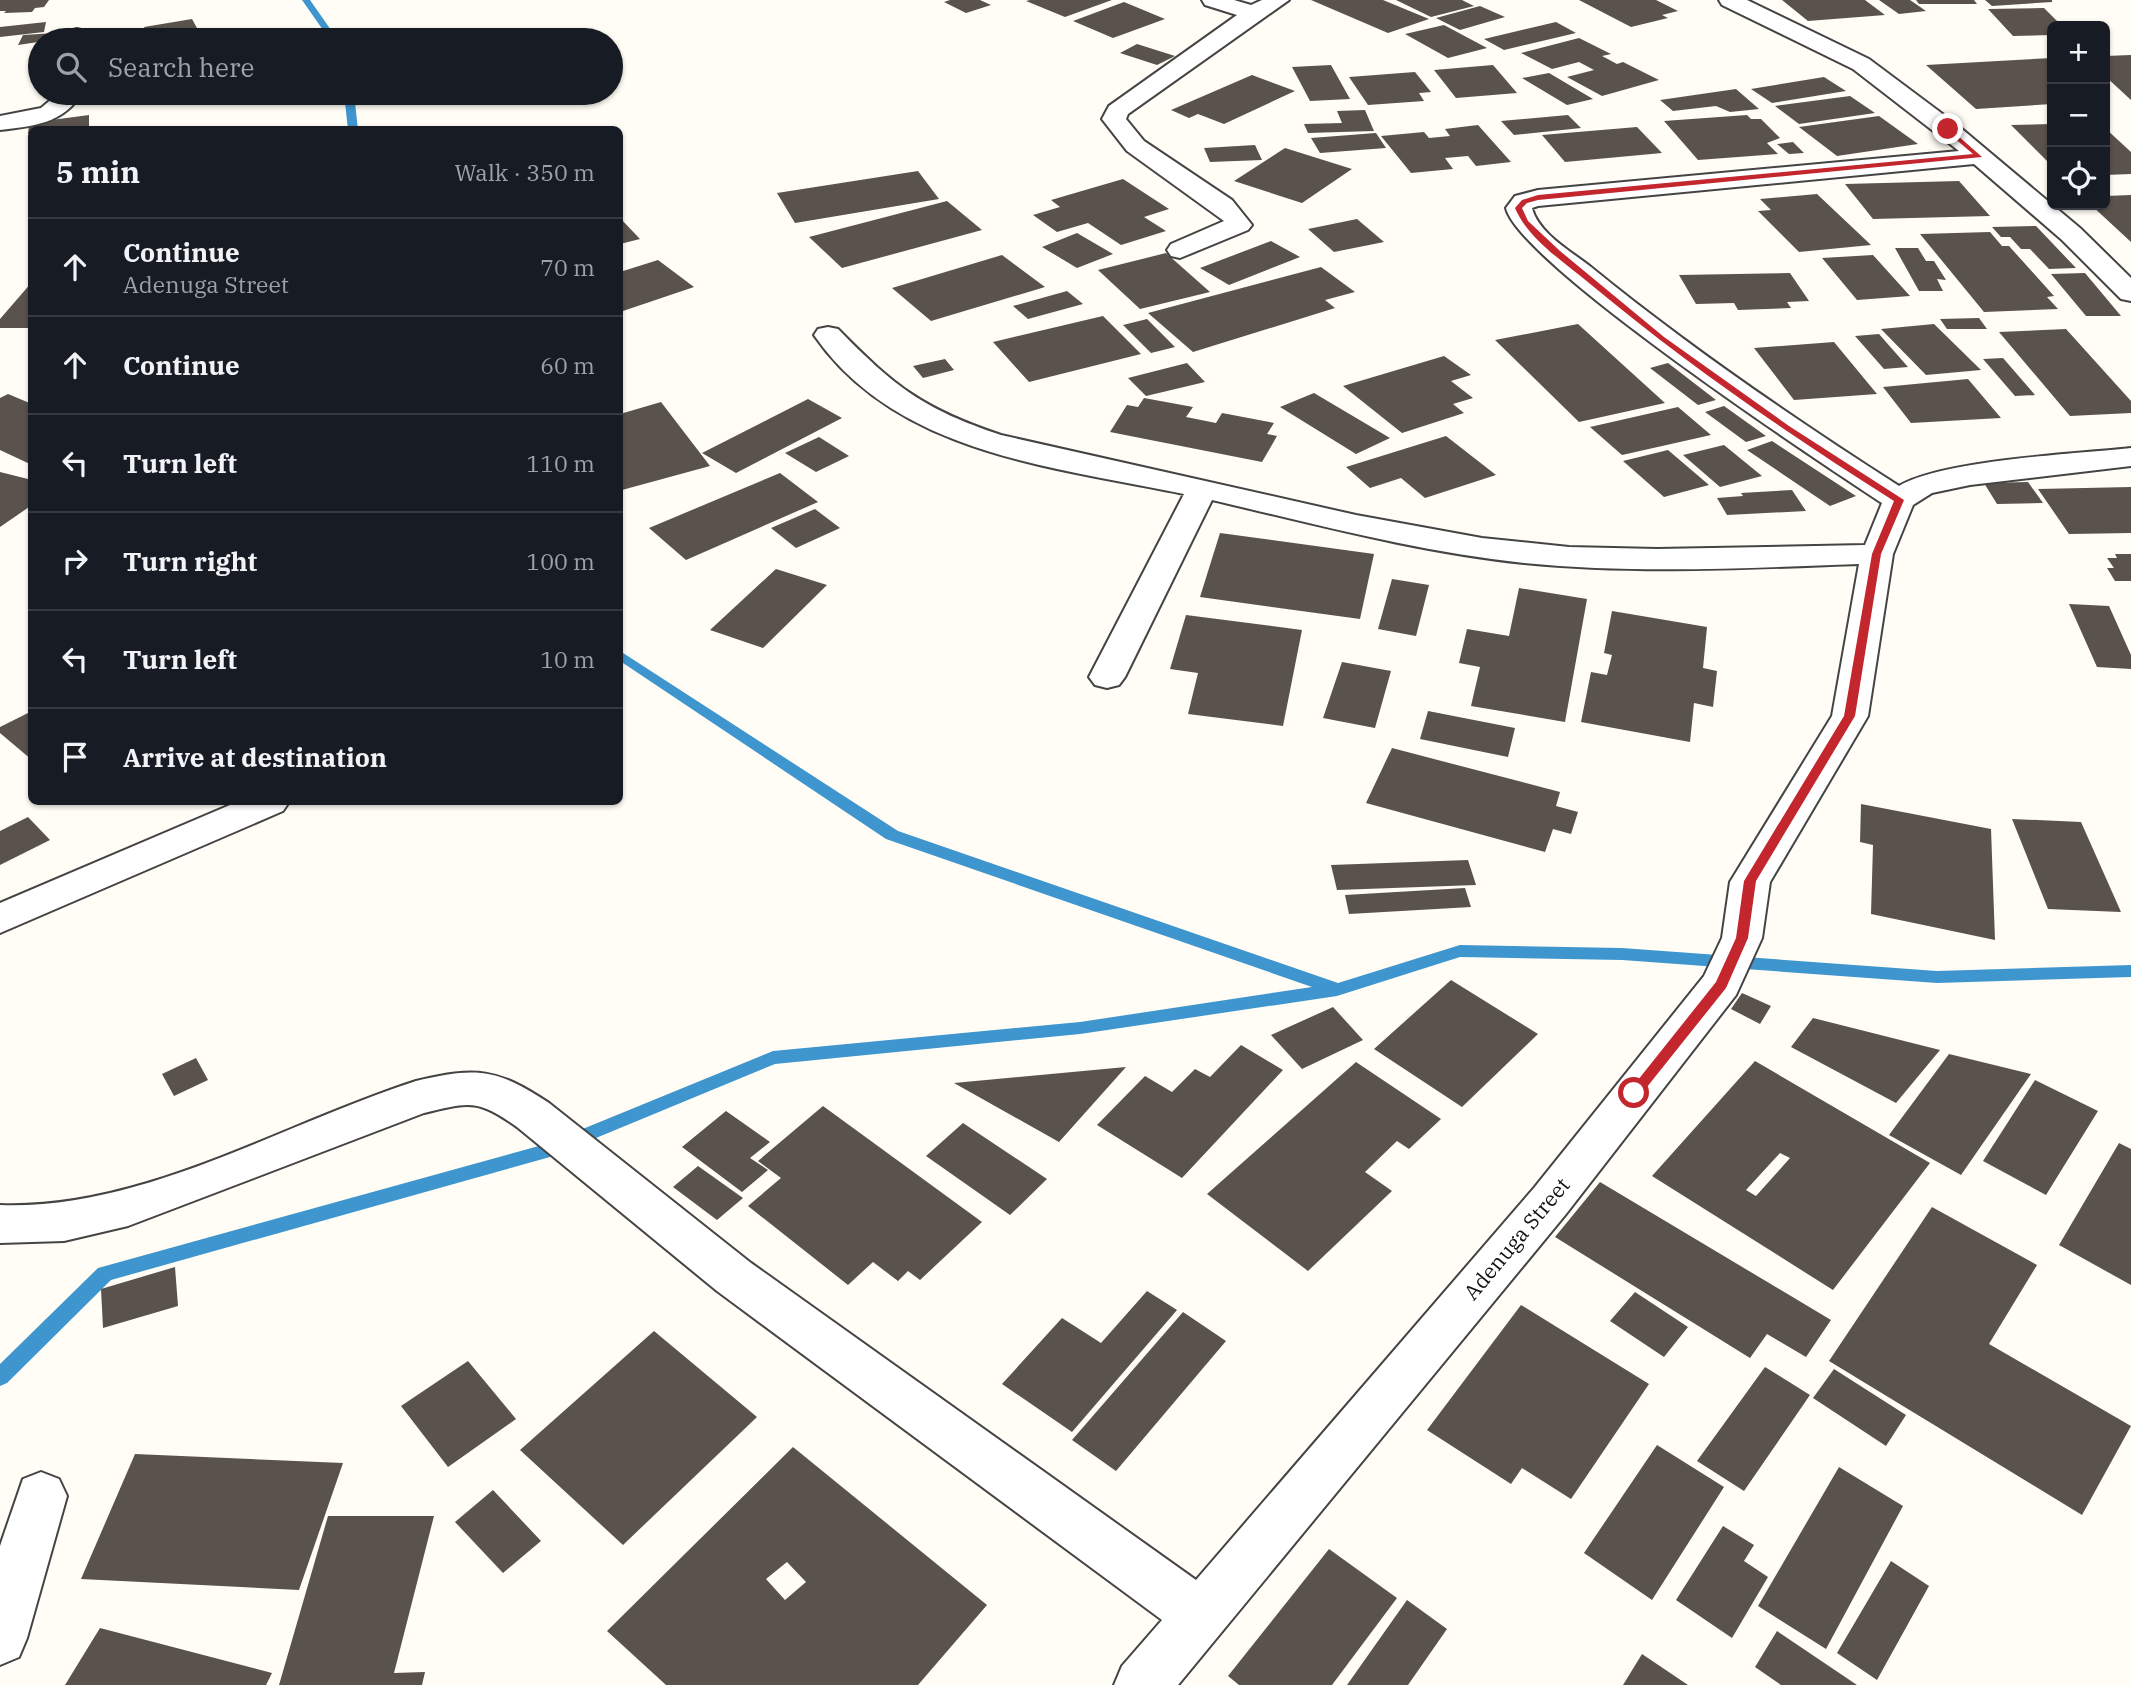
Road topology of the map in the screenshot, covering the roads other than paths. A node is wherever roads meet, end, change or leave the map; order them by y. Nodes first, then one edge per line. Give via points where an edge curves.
1 (1213, 0) edge
2 (1278, 0) edge
3 (1730, 0) edge
4 (1253, 13) junction
5 (64, 105) edge
6 (0, 123) edge
7 (1980, 156) junction
8 (1180, 250) dead end
9 (2131, 293) edge
10 (828, 335) dead end
11 (2131, 457) edge
12 (1202, 489) junction
13 (1899, 500) junction
14 (1877, 554) junction
15 (1107, 677) dead end
16 (263, 805) edge
17 (0, 919) edge
18 (0, 1224) edge
19 (41, 1496) dead end
20 (1202, 1617) junction
21 (0, 1638) edge
22 (1142, 1685) edge

1 - 4 street
2 - 4 street
3 - 7 street via 1861,64
4 - 8 street via 1117,111 1114,119 1135,143 1236,218 1239,225
5 - 6 street via 52,113
7 - 9 street
7 - 13 street via 1538,198 1524,201 1518,208 1525,222 1558,253 1661,339 1786,428
10 - 12 street via 872,381 928,419 992,440
11 - 13 street via 1970,476 1922,486
12 - 14 street via 1440,542 1523,553 1633,561
12 - 15 street
13 - 14 street, Adenuga Street
14 - 20 street, Adenuga Street via 1850,716 1750,881 1742,938 1721,985 1550,1201
16 - 17 street
18 - 20 street via 84,1219 179,1190 416,1098 455,1088 484,1088 533,1115 734,1277
19 - 21 street
20 - 22 street, Adenuga Street

